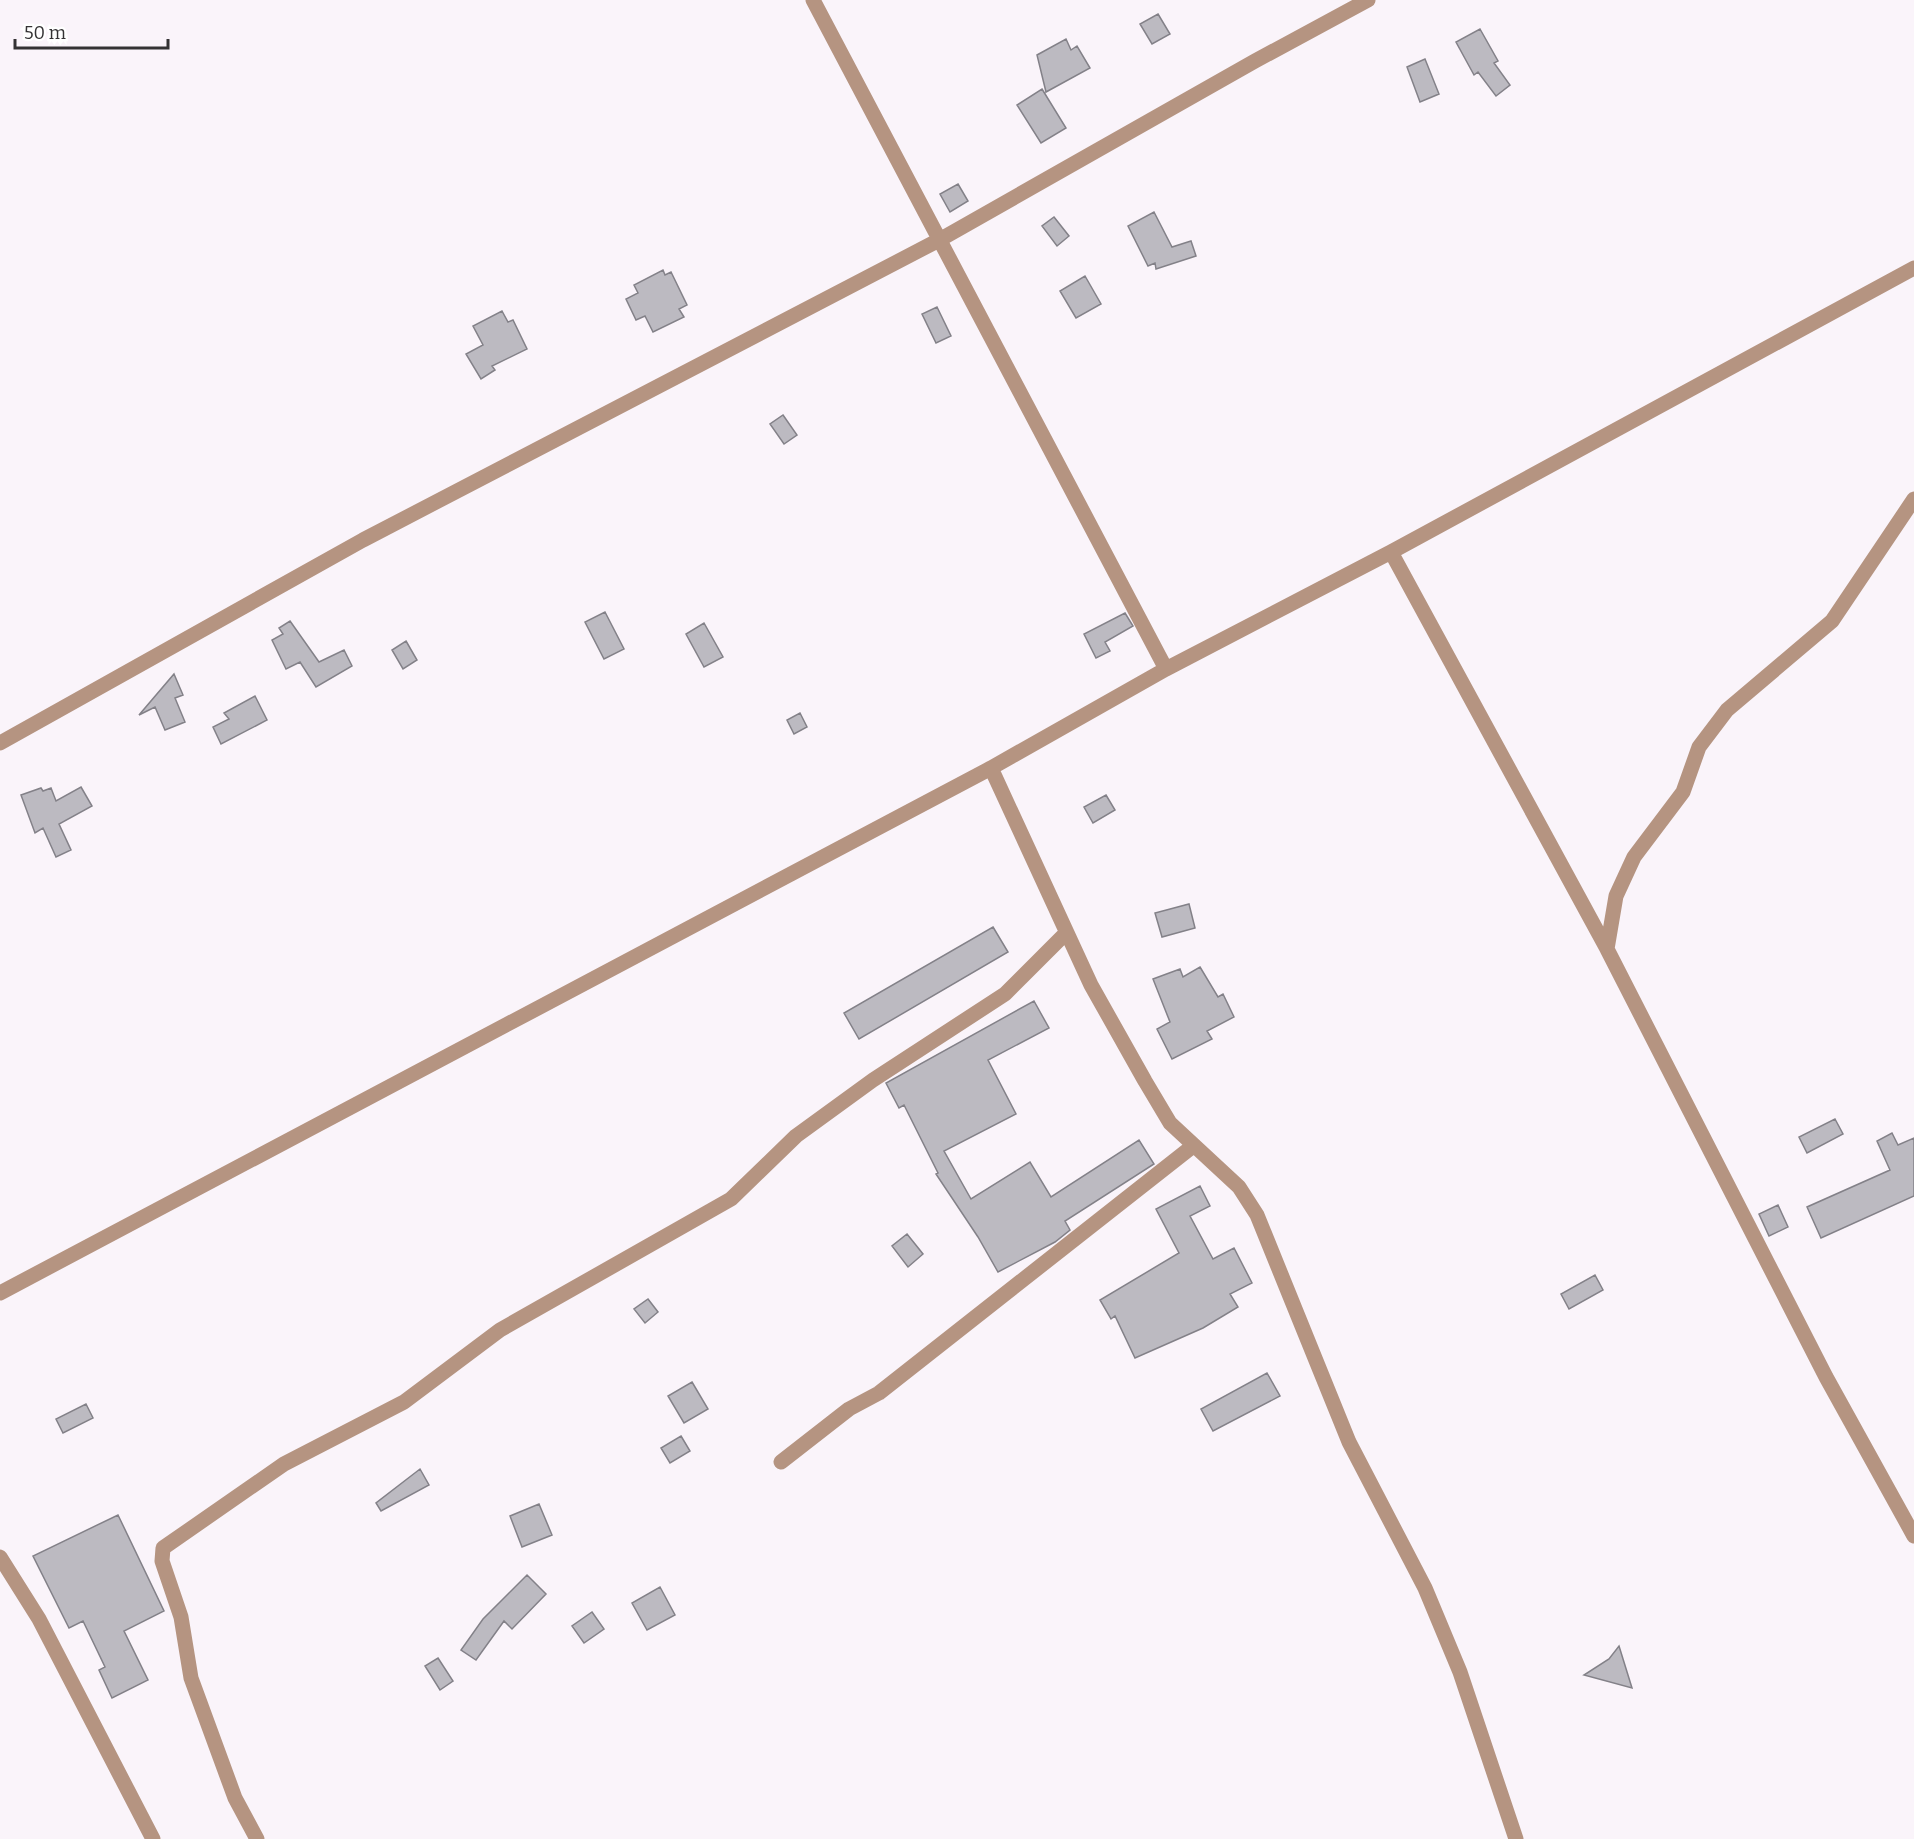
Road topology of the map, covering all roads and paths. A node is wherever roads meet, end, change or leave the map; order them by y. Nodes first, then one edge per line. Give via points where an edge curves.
1 (813, 0) edge
2 (1368, 0) edge
3 (941, 239) junction
4 (1914, 267) edge
5 (1914, 499) edge
6 (1391, 552) junction
7 (1166, 669) junction
8 (0, 743) edge
9 (992, 768) junction
10 (1066, 933) junction
11 (1607, 949) junction
12 (1193, 1146) junction
13 (0, 1293) edge
14 (781, 1462) dead end
15 (1914, 1536) edge
16 (0, 1557) edge
17 (153, 1839) edge
18 (257, 1839) edge
19 (1516, 1839) edge

1 - 3 street
2 - 3 street
3 - 7 street
3 - 8 street via 363,540
4 - 6 street
5 - 11 street via 1832,621 1728,710 1699,747 1683,792 1634,857 1616,896
6 - 7 street
6 - 11 street
7 - 9 street
9 - 10 street
9 - 13 street
10 - 12 street via 1091,985 1170,1123
10 - 18 street via 1005,994 873,1080 796,1136 731,1199 500,1330 404,1402 284,1464 163,1548 162,1561 181,1617 191,1678 235,1798
11 - 15 street via 1826,1377
12 - 14 street via 879,1392 849,1409
12 - 19 street via 1239,1187 1257,1215 1349,1442 1425,1588 1456,1661
16 - 17 street via 39,1619

